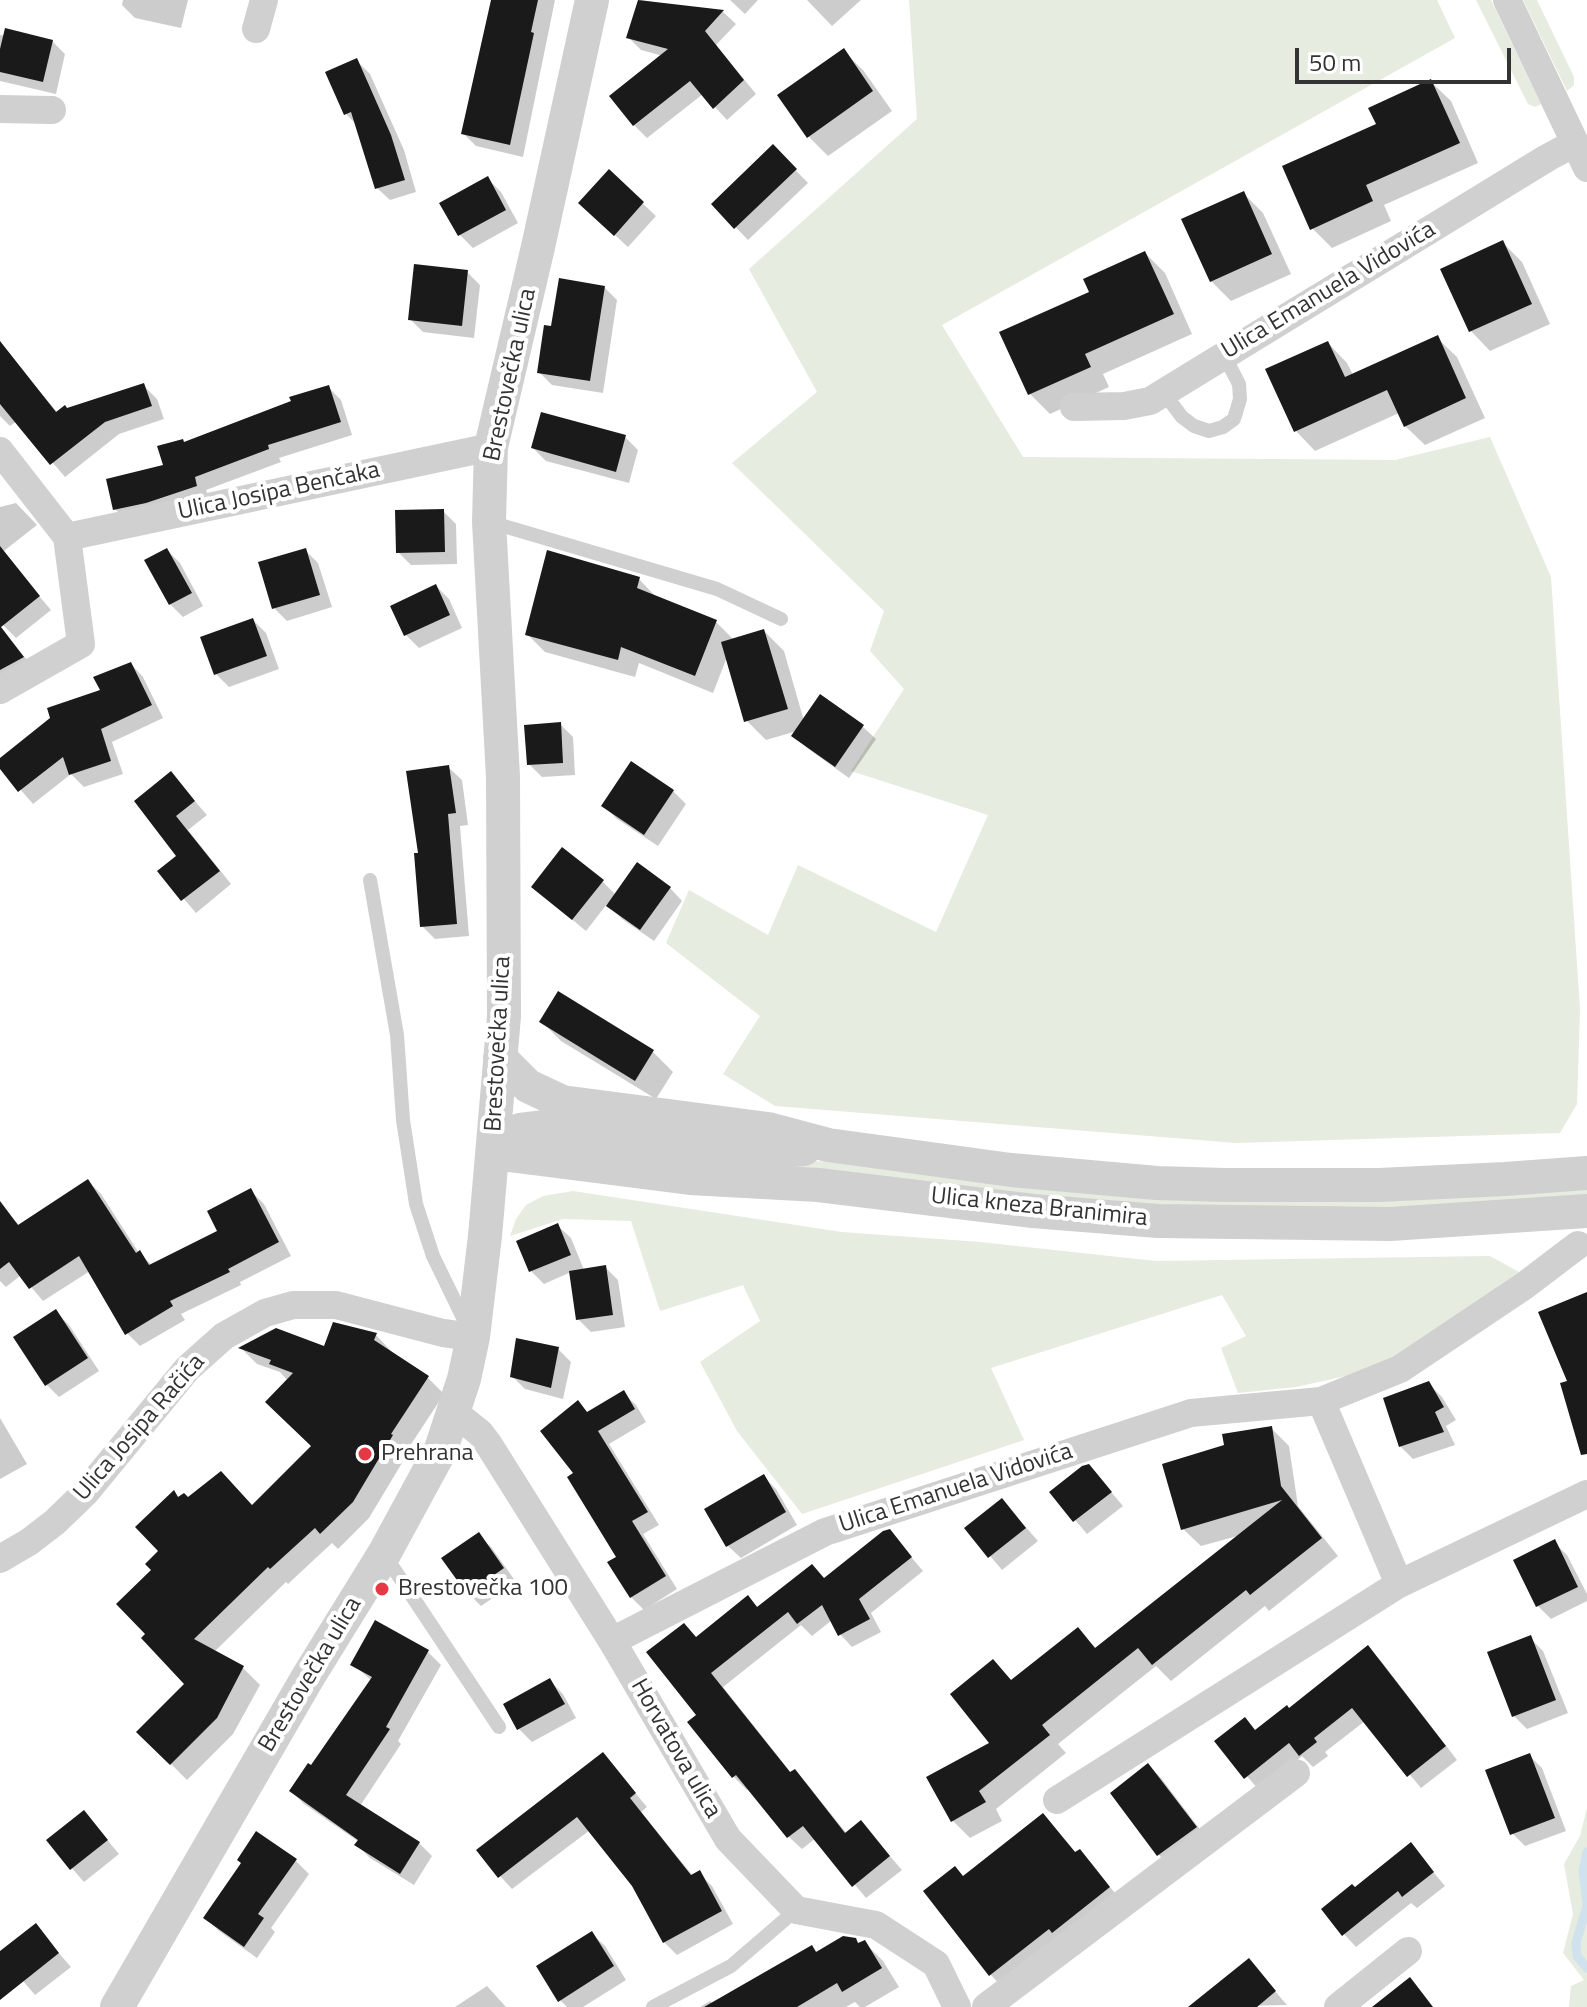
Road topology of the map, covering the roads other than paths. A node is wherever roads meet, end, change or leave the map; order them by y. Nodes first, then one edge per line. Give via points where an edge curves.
1 (264, 0) edge
2 (592, 0) edge
3 (1507, 0) edge
4 (256, 29) dead end
5 (0, 109) edge
6 (52, 110) dead end
7 (1581, 156) edge
8 (1224, 355) junction
9 (1163, 392) junction
10 (1074, 407) dead end
11 (491, 447) junction
12 (0, 451) edge
13 (489, 522) junction
14 (67, 537) junction
15 (781, 619) dead end
16 (0, 690) edge
17 (370, 880) dead end
18 (500, 1058) junction
19 (828, 1145) junction
20 (494, 1146) junction
21 (1587, 1173) edge
22 (1587, 1211) edge
23 (1578, 1245) dead end
24 (473, 1337) junction
25 (1321, 1401) junction
26 (455, 1413) junction
27 (1587, 1494) edge
28 (384, 1554) junction
29 (0, 1559) edge
30 (1399, 1584) junction
31 (612, 1641) junction
32 (499, 1727) dead end
33 (1296, 1773) dead end
34 (1057, 1800) dead end
35 (796, 1910) junction
36 (1408, 1951) dead end
37 (117, 2007) edge
38 (653, 2007) edge
39 (957, 2007) edge
40 (986, 2007) edge
41 (1338, 2007) edge

1 - 4 street
2 - 11 street, Brestovečka ulica
3 - 7 street, Ulica Emanuela Vidovića
5 - 6 street
7 - 8 street, Ulica Emanuela Vidovića via 1547,158
8 - 9 street, Ulica Emanuela Vidovića
8 - 9 lane via 1239,384 1240,399 1234,419 1223,427 1209,431 1194,426
9 - 10 street, Ulica Emanuela Vidovića via 1150,401 1124,406
11 - 13 street, Brestovečka ulica
11 - 14 street, Ulica Josipa Benčaka
12 - 14 street
13 - 15 lane via 717,589
13 - 18 street, Brestovečka ulica via 503,777
14 - 16 street via 81,644
17 - 24 lane via 397,1035 416,1204 433,1256
18 - 19 street, Ulica kneza Branimira via 528,1086 562,1102 768,1129
18 - 20 street, Brestovečka ulica
19 - 20 street, Ulica kneza Branimira via 732,1151 545,1127 520,1130
19 - 21 street, Ulica kneza Branimira via 1011,1170 1184,1184 1379,1185
20 - 22 street, Ulica kneza Branimira via 690,1178 818,1185 1143,1220 1390,1224
20 - 24 street, Brestovečka ulica
23 - 25 street, Ulica Emanuela Vidovića via 1400,1369
24 - 26 street, Brestovečka ulica
24 - 29 street, Ulica Josipa Račića via 336,1305 293,1305 265,1313 224,1336 195,1361 85,1493 55,1522
25 - 30 street
25 - 31 street, Ulica Emanuela Vidovića via 1191,1413 825,1532
26 - 28 street, Brestovečka ulica
26 - 31 street, Horvatova ulica via 489,1445
27 - 30 street
28 - 32 lane
28 - 37 street, Brestovečka ulica
30 - 34 street
31 - 35 street, Horvatova ulica via 728,1839
33 - 40 street
35 - 38 lane via 731,1966
35 - 39 street via 876,1925 936,1964
36 - 41 street

